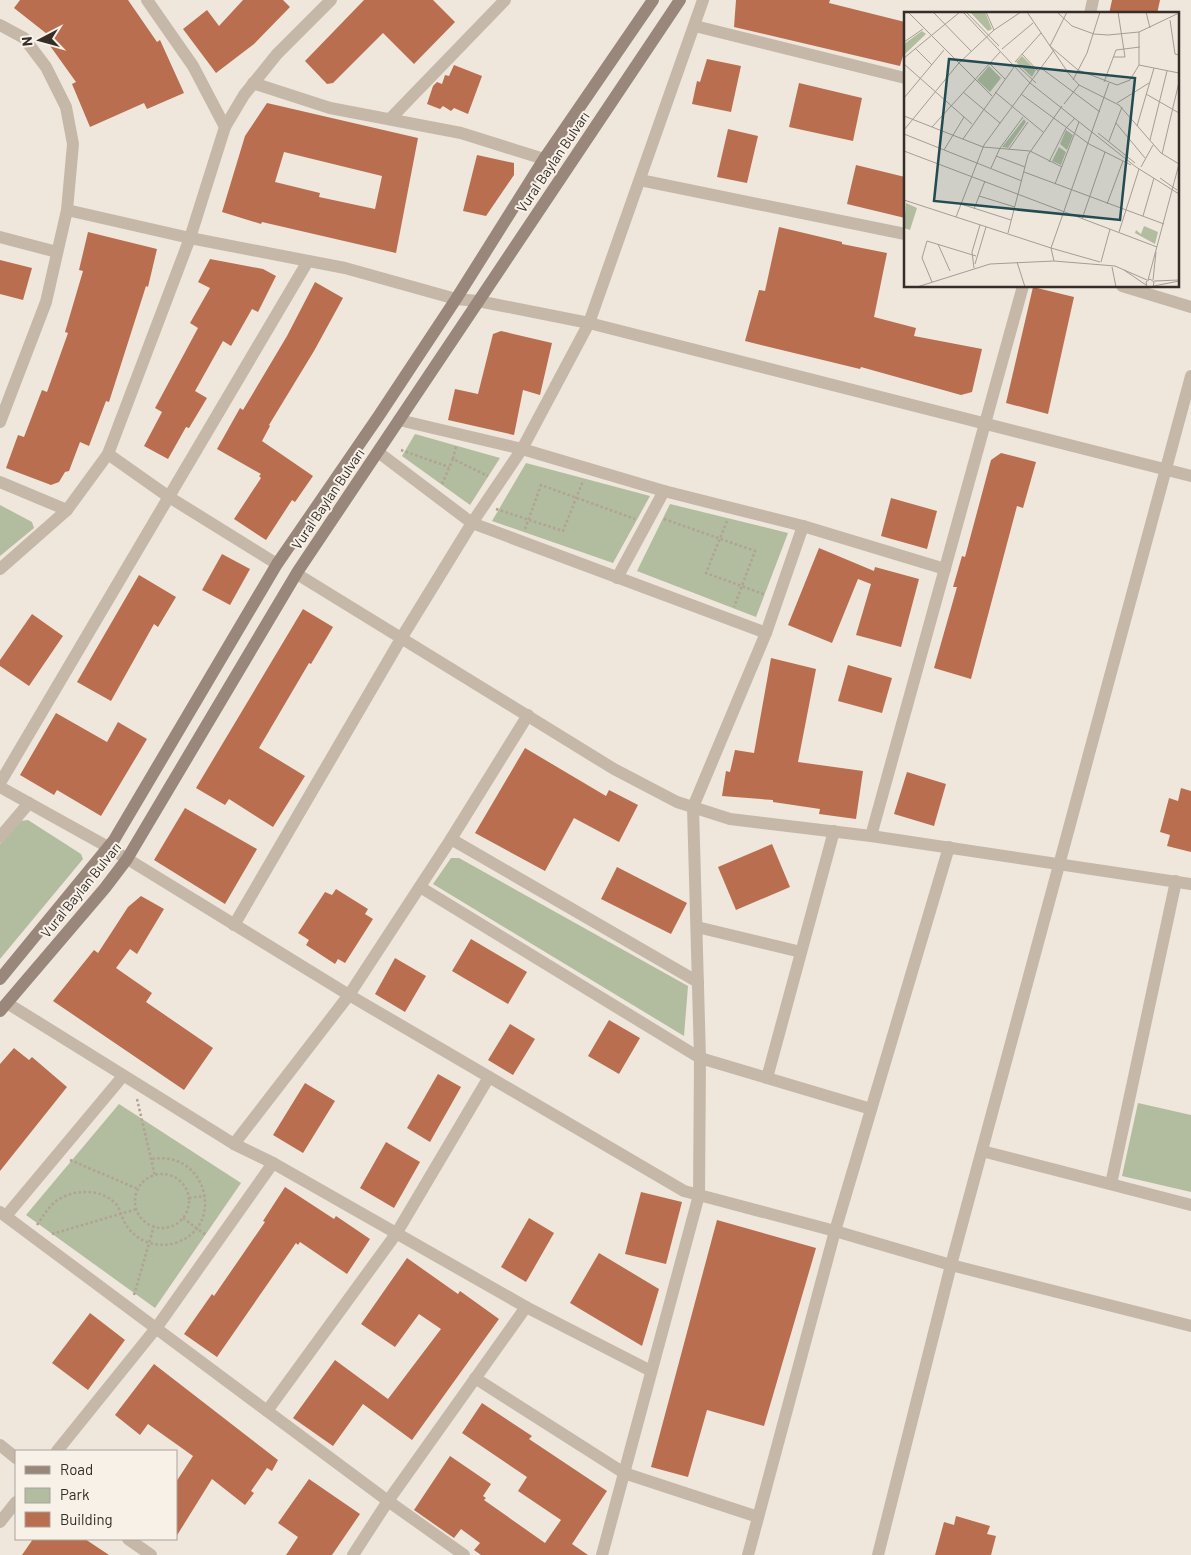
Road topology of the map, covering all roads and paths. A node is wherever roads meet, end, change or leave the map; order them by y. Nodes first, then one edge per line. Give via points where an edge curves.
1 (147, 0) edge
2 (331, 0) edge
3 (504, 0) edge
4 (653, 0) edge
5 (680, 0) edge
6 (703, 0) edge
7 (0, 25) edge
8 (695, 26) junction
9 (904, 78) edge
10 (253, 83) junction
11 (390, 119) junction
12 (224, 127) junction
13 (544, 159) junction
14 (640, 180) junction
15 (67, 210) junction
16 (904, 234) edge
17 (0, 237) edge
18 (190, 238) junction
19 (57, 252) junction
20 (308, 261) junction
21 (1022, 288) edge
22 (1129, 288) edge
23 (456, 299) junction
24 (478, 301) junction
25 (1191, 307) edge
26 (589, 323) junction
27 (1191, 376) edge
28 (398, 420) junction
29 (0, 422) edge
30 (985, 423) junction
31 (456, 443) dead end
32 (522, 449) junction
33 (401, 450) dead end
34 (378, 452) junction
35 (108, 454) junction
36 (453, 459) junction
37 (449, 467) junction
38 (1165, 469) junction
39 (585, 476) dead end
40 (1191, 476) edge
41 (492, 478) dead end
42 (0, 482) edge
43 (440, 487) dead end
44 (664, 491) junction
45 (169, 498) junction
46 (576, 498) junction
47 (495, 509) dead end
48 (67, 510) junction
49 (729, 516) dead end
50 (661, 517) dead end
51 (528, 520) junction
52 (639, 520) dead end
53 (472, 523) junction
54 (803, 526) junction
55 (523, 534) dead end
56 (721, 538) junction
57 (277, 564) junction
58 (0, 569) edge
59 (945, 569) junction
60 (296, 574) junction
61 (617, 578) junction
62 (742, 586) junction
63 (767, 595) dead end
64 (734, 608) dead end
65 (766, 633) junction
66 (402, 637) junction
67 (528, 716) junction
68 (0, 783) edge
69 (0, 787) edge
70 (29, 803) junction
71 (693, 807) junction
72 (834, 831) junction
73 (0, 836) edge
74 (871, 836) junction
75 (452, 839) junction
76 (108, 847) junction
77 (949, 847) junction
78 (127, 859) junction
79 (1059, 864) junction
80 (1176, 881) junction
81 (1191, 884) edge
82 (420, 887) junction
83 (234, 925) junction
84 (696, 927) junction
85 (801, 952) junction
86 (0, 979) edge
87 (698, 982) junction
88 (349, 995) junction
89 (4, 1007) edge
90 (700, 1058) junction
91 (489, 1077) junction
92 (767, 1078) junction
93 (127, 1079) junction
94 (871, 1109) junction
95 (234, 1144) junction
96 (982, 1151) junction
97 (57, 1154) junction
98 (151, 1159) junction
99 (273, 1163) junction
100 (155, 1176) junction
101 (1111, 1184) junction
102 (139, 1190) junction
103 (699, 1195) junction
104 (205, 1196) junction
105 (189, 1198) junction
106 (1191, 1206) edge
107 (137, 1209) junction
108 (3, 1214) edge
109 (121, 1214) junction
110 (183, 1218) junction
111 (154, 1226) junction
112 (196, 1228) junction
113 (835, 1231) junction
114 (396, 1234) junction
115 (34, 1236) junction
116 (150, 1242) junction
117 (217, 1242) junction
118 (951, 1265) junction
119 (526, 1307) junction
120 (131, 1308) junction
121 (1191, 1326) edge
122 (157, 1328) junction
123 (651, 1372) junction
124 (475, 1378) junction
125 (267, 1411) junction
126 (0, 1444) edge
127 (58, 1450) edge
128 (15, 1457) edge
129 (624, 1473) junction
130 (388, 1502) junction
131 (15, 1503) edge
132 (758, 1517) junction
133 (0, 1522) edge
134 (129, 1540) edge
135 (151, 1555) edge
136 (353, 1555) edge
137 (464, 1555) edge
138 (602, 1555) edge
139 (748, 1555) edge
140 (878, 1555) edge

1 - 12 street via 193,66
2 - 10 street
3 - 11 street
4 - 13 main road, Vural Baylan Bulvarı
5 - 24 main road, Vural Baylan Bulvarı
6 - 8 street
7 - 15 street via 24,38 46,67 66,107 73,144
8 - 9 street
8 - 14 street
10 - 11 street via 330,108
10 - 12 street
11 - 13 street via 461,132
12 - 18 street
13 - 23 main road, Vural Baylan Bulvarı
14 - 16 street
14 - 26 street
15 - 18 street
15 - 19 street
17 - 19 street
18 - 20 street
18 - 35 street
19 - 29 street via 46,302
20 - 23 street via 346,268
20 - 45 street
21 - 30 street
22 - 25 street
23 - 24 street
23 - 57 main road, Vural Baylan Bulvarı
24 - 26 street
24 - 28 main road, Vural Baylan Bulvarı
26 - 30 street
26 - 32 street
27 - 38 street
28 - 32 street
28 - 34 main road, Vural Baylan Bulvarı
30 - 38 street
30 - 59 street
31 - 36 path
32 - 44 street
32 - 53 street
33 - 37 path
34 - 53 street
34 - 60 main road, Vural Baylan Bulvarı
35 - 45 street
35 - 48 street
36 - 37 path
36 - 41 path
37 - 43 path
38 - 40 street
38 - 79 street
39 - 46 path
42 - 48 street
44 - 54 street
44 - 61 street
45 - 57 street
45 - 68 street
46 - 51 path via 563,531
46 - 51 path via 541,485
46 - 52 path
47 - 51 path
48 - 58 street
49 - 56 path
50 - 56 path
51 - 55 path
53 - 61 street
53 - 66 street
54 - 59 street
54 - 65 street
56 - 62 path via 755,550
56 - 62 path via 706,573
57 - 76 main road, Vural Baylan Bulvarı
59 - 74 street
60 - 66 street
60 - 78 main road, Vural Baylan Bulvarı
61 - 65 street
62 - 63 path
62 - 64 path
65 - 71 street
66 - 67 street
66 - 83 street
67 - 71 street via 614,769
67 - 75 street
69 - 70 street
70 - 73 street
70 - 76 street
71 - 72 street via 730,819
71 - 84 street
72 - 74 street
72 - 85 street
74 - 77 street
75 - 82 street
75 - 87 street
76 - 78 street
76 - 86 main road, Vural Baylan Bulvarı
77 - 79 street
77 - 94 street
78 - 83 street
78 - 89 main road, Vural Baylan Bulvarı
79 - 80 street
79 - 96 street
80 - 81 street
80 - 101 street
82 - 88 street
82 - 90 street
83 - 88 street
84 - 85 street
84 - 87 street
85 - 92 street
87 - 90 street
88 - 91 street
88 - 95 street
89 - 93 street
90 - 92 street
90 - 103 street
91 - 103 street via 684,1191
91 - 114 street
92 - 94 street
93 - 95 street
93 - 97 street
93 - 98 path
94 - 113 street
95 - 99 street
96 - 101 street
96 - 118 street
97 - 102 path
97 - 108 street
98 - 100 path
98 - 104 path via 172,1159 184,1164 197,1176
99 - 114 street
99 - 117 street
100 - 102 path via 146,1180
100 - 105 path via 178,1179
101 - 106 street
102 - 107 path
103 - 113 street
103 - 123 street
104 - 105 path
104 - 112 path via 203,1215
105 - 110 path
107 - 109 path
107 - 111 path via 143,1220
108 - 115 street
109 - 115 path
109 - 115 path via 115,1202 105,1196 74,1193 51,1206
109 - 116 path via 129,1230
110 - 111 path via 168,1228
110 - 112 path
111 - 116 path
112 - 116 path via 174,1243
112 - 117 path
113 - 118 street
113 - 132 street
114 - 119 street
114 - 125 street
115 - 120 street
116 - 120 path
117 - 122 street
118 - 121 street
118 - 140 street
119 - 123 street
119 - 124 street
120 - 122 street
122 - 125 street
122 - 127 street
123 - 129 street
124 - 129 street
124 - 130 street
125 - 130 street
126 - 128 street
129 - 132 street
129 - 138 street
130 - 136 street
130 - 137 street
131 - 133 street
132 - 139 street
134 - 135 street

